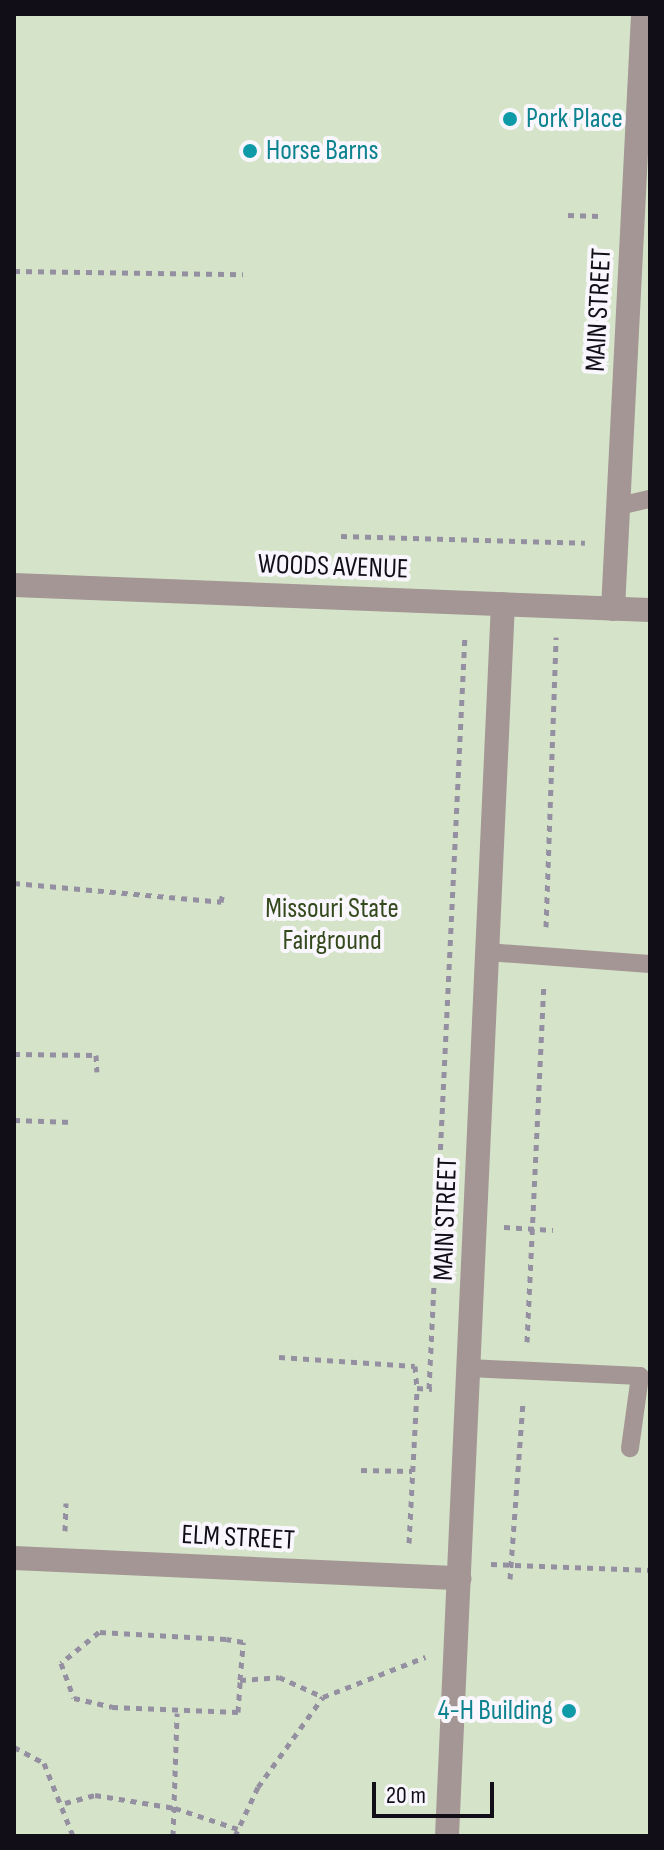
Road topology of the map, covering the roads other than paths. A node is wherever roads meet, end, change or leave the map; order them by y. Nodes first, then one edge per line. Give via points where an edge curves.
1 (643, 14) edge
2 (650, 499) edge
3 (619, 506) junction
4 (14, 585) edge
5 (503, 604) junction
6 (613, 609) junction
7 (650, 610) edge
8 (487, 952) junction
9 (650, 964) edge
10 (469, 1379) junction
11 (630, 1448) dead end
12 (14, 1558) edge
13 (460, 1570) junction
14 (447, 1836) edge

1 - 3 street, MAIN STREET
2 - 3 lane
3 - 6 street, MAIN STREET
4 - 5 street, WOODS AVENUE
5 - 6 street, WOODS AVENUE
5 - 8 street, MAIN STREET
6 - 7 street, WOODS AVENUE
8 - 9 lane
8 - 10 street, MAIN STREET
10 - 11 lane via 526,1370 640,1376
10 - 13 street, MAIN STREET
12 - 13 street, ELM STREET
13 - 14 street, MAIN STREET

